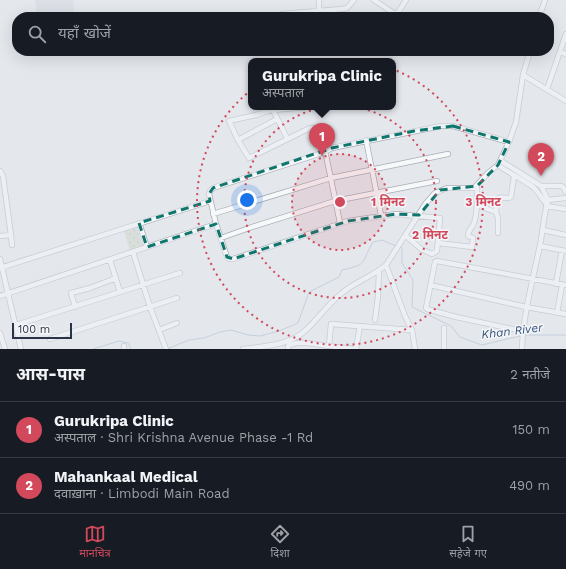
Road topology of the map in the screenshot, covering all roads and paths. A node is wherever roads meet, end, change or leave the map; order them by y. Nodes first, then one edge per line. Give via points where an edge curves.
1 (319, 0) edge
2 (354, 0) edge
3 (374, 0) edge
4 (406, 0) edge
5 (545, 0) edge
6 (320, 11) junction
7 (307, 12) edge
8 (392, 12) edge
9 (398, 12) edge
10 (541, 12) edge
11 (566, 34) edge
12 (560, 52) junction
13 (566, 54) edge
14 (529, 56) edge
15 (523, 75) junction
16 (547, 89) junction
17 (566, 101) edge
18 (273, 110) joint
19 (277, 119) junction
20 (287, 138) junction
21 (238, 140) junction
22 (366, 140) junction
23 (509, 142) junction
24 (325, 152) junction
25 (448, 154) dead end
26 (499, 163) junction
27 (372, 169) junction
28 (0, 171) edge
29 (514, 176) junction
30 (2, 177) edge
31 (331, 178) junction
32 (437, 181) dead end
33 (477, 186) junction
34 (541, 186) junction
35 (376, 192) junction
36 (566, 192) edge
37 (566, 198) edge
38 (210, 201) junction
39 (335, 201) junction
40 (547, 203) junction
41 (477, 204) junction
42 (566, 209) edge
43 (496, 212) junction
44 (213, 214) junction
45 (381, 215) junction
46 (420, 215) junction
47 (139, 223) junction
48 (340, 223) junction
49 (216, 224) junction
50 (543, 230) junction
51 (498, 233) dead end
52 (11, 235) junction
53 (566, 235) edge
54 (0, 236) edge
55 (406, 236) junction
56 (221, 238) junction
57 (438, 243) junction
58 (12, 245) dead end
59 (540, 246) junction
60 (147, 247) junction
61 (564, 250) edge
62 (133, 252) junction
63 (0, 259) edge
64 (110, 260) junction
65 (386, 265) junction
66 (1, 267) edge
67 (379, 271) junction
68 (180, 273) dead end
69 (116, 278) junction
70 (532, 280) junction
71 (556, 284) junction
72 (143, 285) junction
73 (430, 285) junction
74 (564, 285) edge
75 (120, 292) junction
76 (8, 294) junction
77 (0, 296) edge
78 (177, 298) dead end
79 (74, 306) junction
80 (150, 307) junction
81 (526, 307) junction
82 (557, 313) junction
83 (566, 314) edge
84 (375, 320) dead end
85 (177, 323) dead end
86 (16, 326) junction
87 (360, 326) junction
88 (444, 328) dead end
89 (159, 330) junction
90 (412, 330) junction
91 (522, 331) junction
92 (0, 333) edge
93 (50, 339) dead end
94 (329, 346) junction
95 (165, 347) edge
96 (270, 347) edge
97 (5, 349) edge
98 (21, 349) edge
99 (243, 349) edge
100 (288, 349) edge
101 (355, 349) edge
102 (415, 349) edge
103 (444, 349) edge
104 (522, 349) edge

1 - 6 street
2 - 6 street via 347,8
3 - 8 street
4 - 9 street
5 - 10 street
6 - 7 street
11 - 12 street
12 - 13 street
12 - 16 street
14 - 15 street
15 - 16 street
15 - 23 street via 516,122
16 - 17 street
18 - 19 street
18 - 21 street via 230,120
19 - 20 street
19 - 21 street
20 - 21 street via 249,158
20 - 24 street via 310,128 318,128 321,131
22 - 23 street via 427,128 453,126
22 - 24 street
22 - 27 street
23 - 26 street
24 - 31 street
24 - 38 street via 213,188 209,194
25 - 27 street
26 - 29 street
26 - 33 street
26 - 34 street
27 - 31 street
27 - 35 street
28 - 30 street
29 - 40 street via 536,190
29 - 43 street via 511,197 497,199
30 - 52 street
31 - 39 street
31 - 44 street
32 - 35 street
33 - 41 street
33 - 46 street via 440,190 432,196
34 - 36 street via 561,186
34 - 40 street
35 - 39 street
35 - 45 street
37 - 40 street
38 - 44 street
38 - 47 street
39 - 48 street
39 - 56 street
40 - 42 street
40 - 50 street
41 - 43 street
41 - 57 street via 468,236 473,238 472,247
43 - 51 street
44 - 49 street
45 - 46 street
45 - 48 street
46 - 55 street
46 - 57 street via 440,218
47 - 60 street
47 - 66 street
48 - 56 street via 233,259 227,257
49 - 56 street
49 - 60 street
50 - 53 street
50 - 59 street
52 - 54 street
52 - 58 street
55 - 57 street via 420,249 432,254 437,251
55 - 65 street
59 - 61 street
59 - 70 street
60 - 62 street
61 - 71 street
62 - 64 street
62 - 72 street
63 - 66 street
64 - 69 street
64 - 76 street
65 - 67 street
65 - 90 street
66 - 76 street
67 - 84 street
67 - 96 street via 343,292 305,332
68 - 72 street
69 - 75 street
69 - 79 street via 71,293
70 - 71 street
70 - 73 street via 437,261
70 - 81 street
71 - 74 street
72 - 75 street
72 - 80 street
73 - 81 street
73 - 91 street via 426,308 429,310
74 - 82 street
75 - 79 street
76 - 77 street
76 - 86 street
78 - 80 street
79 - 86 street
80 - 89 street
80 - 93 street
81 - 82 street
81 - 91 street
82 - 83 street
85 - 89 street
86 - 98 street
87 - 90 street
87 - 94 street via 331,324
87 - 101 street
88 - 103 street
89 - 95 street
90 - 102 street
91 - 104 street
92 - 97 street
94 - 100 street via 302,343 288,346
94 - 101 street
96 - 99 street

